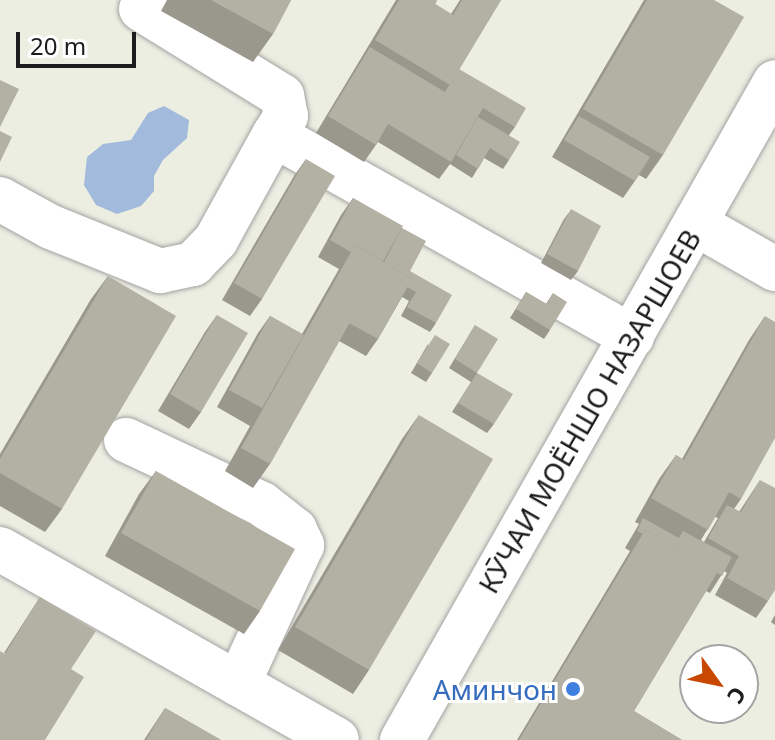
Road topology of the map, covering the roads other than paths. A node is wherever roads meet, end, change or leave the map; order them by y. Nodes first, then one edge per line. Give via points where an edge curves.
1 (141, 9) dead end
2 (775, 82) edge
3 (274, 135) junction
4 (0, 199) edge
5 (696, 224) junction
6 (775, 269) edge
7 (632, 337) junction
8 (126, 440) dead end
9 (0, 549) edge
10 (238, 684) junction
11 (337, 740) edge
12 (402, 740) edge

1 - 3 street via 282,96 286,116
2 - 5 street, КӮЧАИ МОЁНШО НАЗАРШОЕВ
3 - 4 street via 216,240 193,264 160,271 51,227
3 - 7 street
5 - 6 street
5 - 7 street, КӮЧАИ МОЁНШО НАЗАРШОЕВ
7 - 12 street, КӮЧАИ МОЁНШО НАЗАРШОЕВ
8 - 10 street via 262,504 295,530 302,545
9 - 10 street
10 - 11 street

